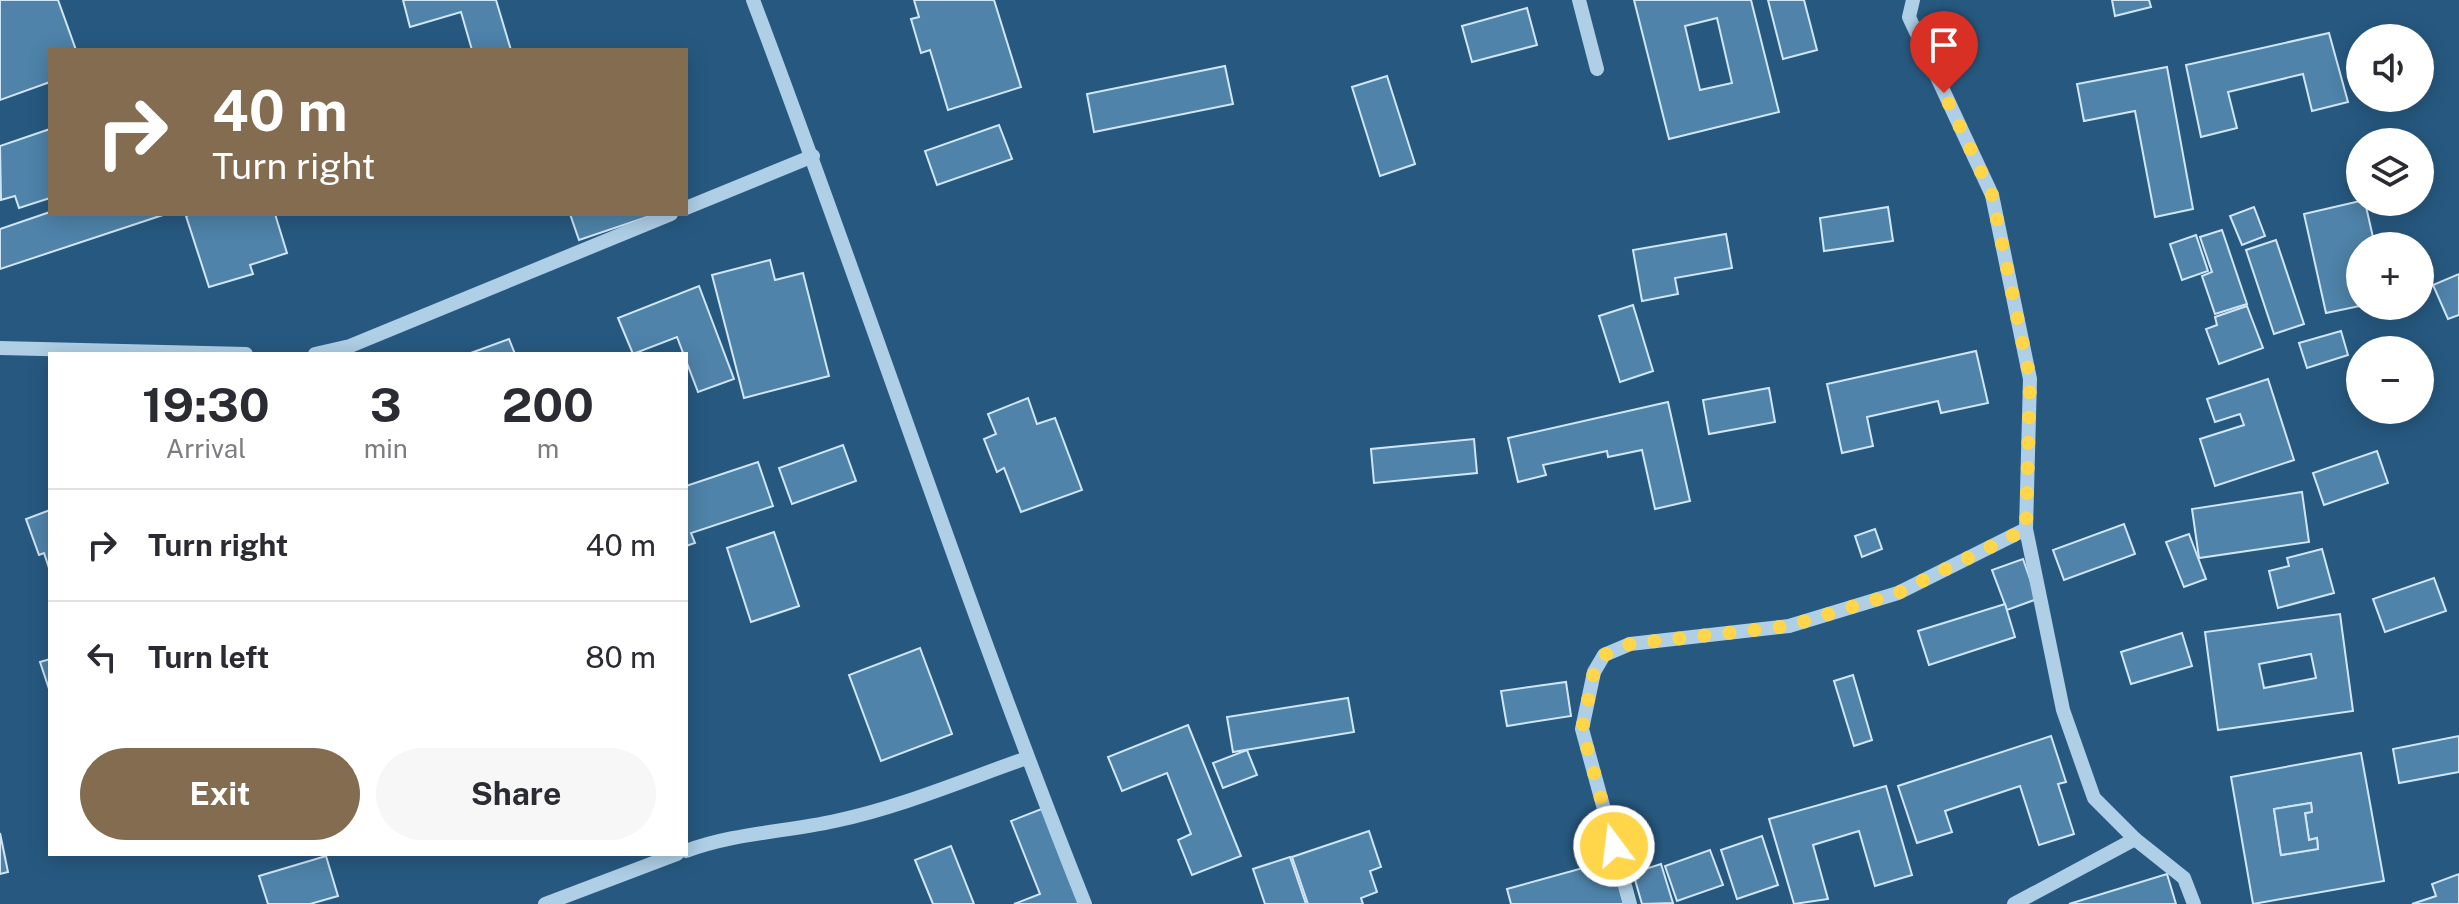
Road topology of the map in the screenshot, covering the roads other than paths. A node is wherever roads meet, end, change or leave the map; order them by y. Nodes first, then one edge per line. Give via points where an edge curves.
1 (753, 0) edge
2 (1579, 0) edge
3 (1913, 0) edge
4 (1597, 69) dead end
5 (813, 156) junction
6 (688, 207) edge
7 (666, 216) edge
8 (0, 348) edge
9 (164, 352) edge
10 (324, 352) edge
11 (2026, 529) junction
12 (1027, 758) junction
13 (2135, 839) junction
14 (688, 850) edge
15 (672, 856) edge
16 (545, 904) edge
17 (1085, 904) edge
18 (1630, 904) edge
19 (2014, 904) edge
20 (2194, 904) edge

1 - 5 street
2 - 4 street
3 - 11 street via 1909,17 1992,195 2030,379
5 - 6 street
5 - 12 street
7 - 10 street via 350,346
8 - 9 street
11 - 13 street via 2063,710 2094,798
11 - 18 street via 1898,593 1789,626 1630,644 1604,655 1594,672 1582,729
12 - 14 street via 837,821 713,841
12 - 17 street
13 - 19 street
13 - 20 street via 2184,878
15 - 16 street

